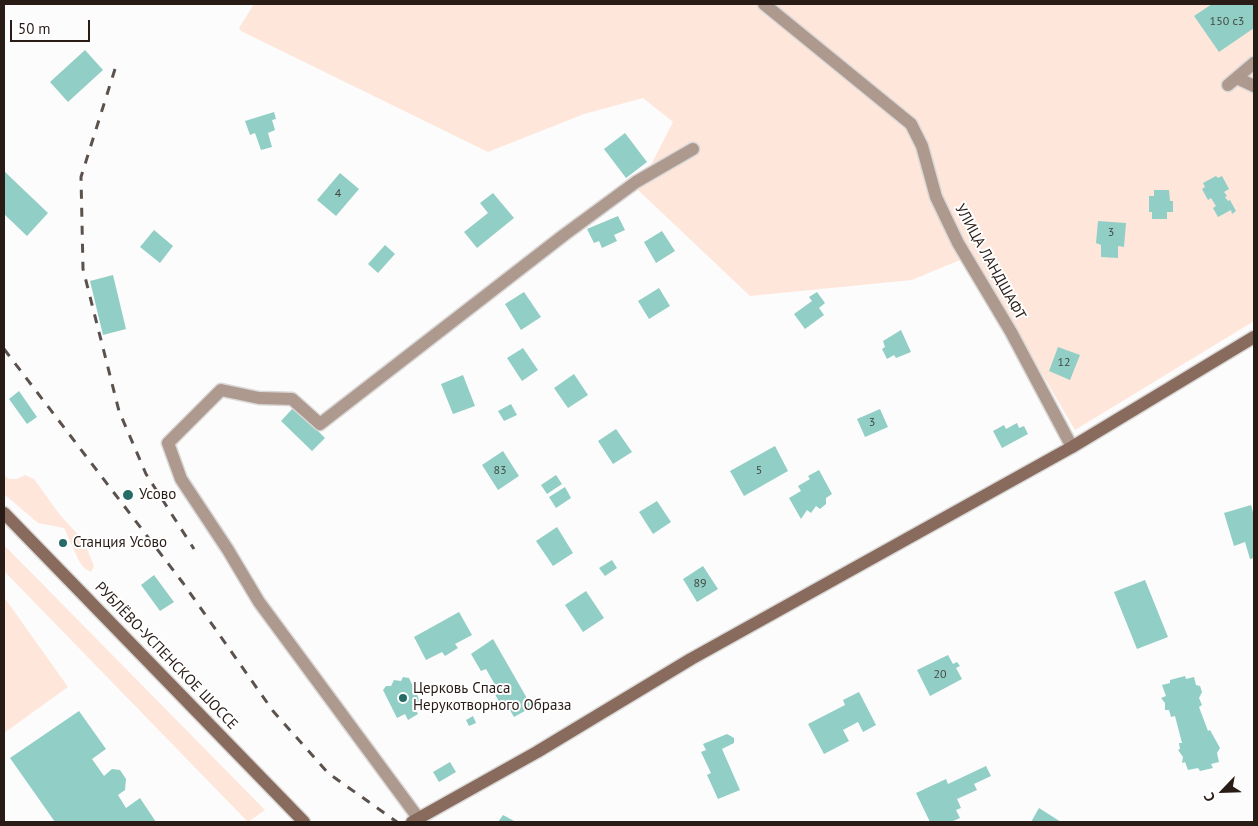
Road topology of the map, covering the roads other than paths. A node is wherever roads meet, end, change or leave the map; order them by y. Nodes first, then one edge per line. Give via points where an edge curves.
1 (764, 4) edge
2 (1254, 63) edge
3 (1254, 86) edge
4 (693, 150) dead end
5 (1254, 337) edge
6 (1072, 446) junction
7 (4, 513) edge
8 (416, 821) edge
9 (304, 822) edge

1 - 6 street, УЛИЦА ЛАНДШАФТ via 911,124 922,146 936,197 958,243
2 - 3 street via 1233,81
4 - 8 street via 636,182 320,424 292,399 259,398 222,390 168,443 181,479 260,602
5 - 6 street
6 - 8 street via 725,640
7 - 9 street, РУБЛЁВО-УСПЕНСКОЕ ШОССЕ

